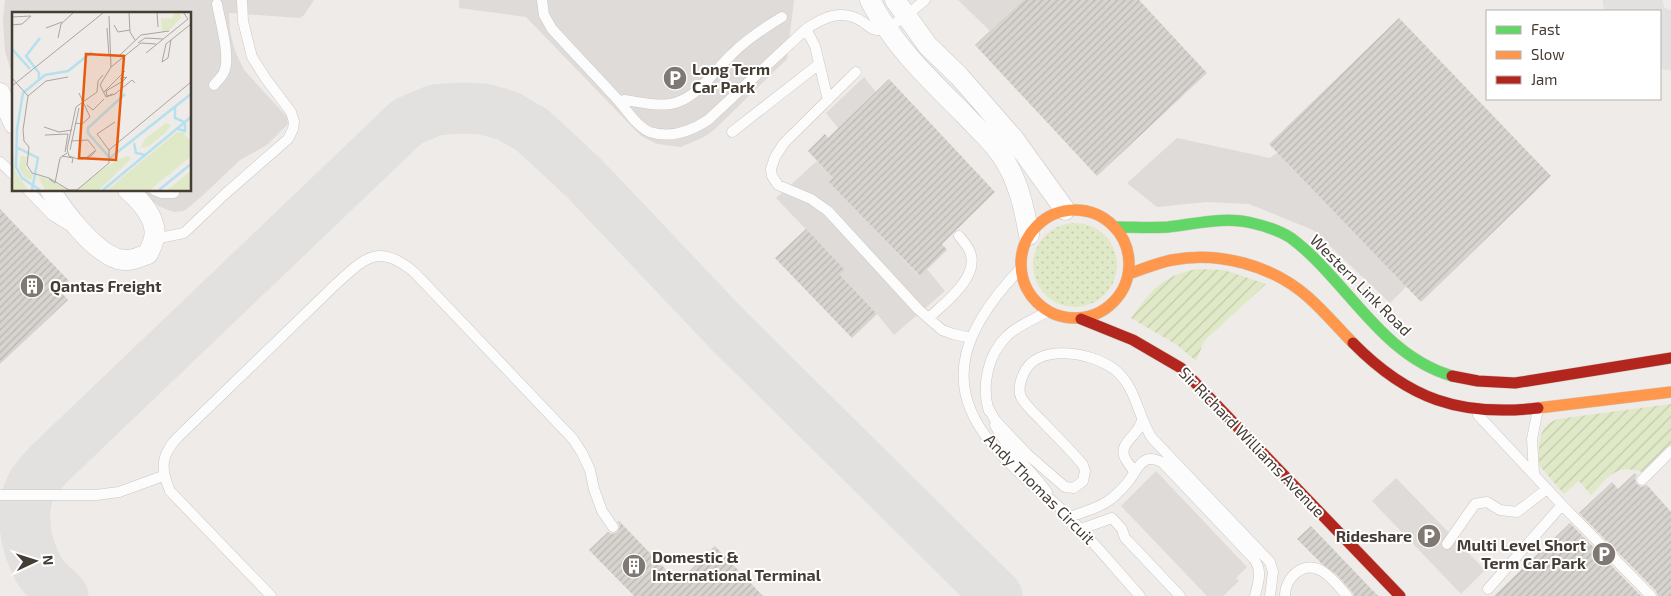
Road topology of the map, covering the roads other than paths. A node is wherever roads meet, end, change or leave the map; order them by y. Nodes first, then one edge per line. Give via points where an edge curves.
1 (242, 0) edge
2 (542, 0) edge
3 (870, 0) edge
4 (925, 0) edge
5 (217, 4) dead end
6 (900, 7) edge
7 (782, 17) dead end
8 (887, 28) junction
9 (806, 29) junction
10 (819, 64) junction
11 (856, 72) dead end
12 (214, 85) dead end
13 (624, 100) dead end
14 (828, 100) junction
15 (732, 132) dead end
16 (0, 162) edge
17 (12, 173) edge
18 (29, 191) edge
19 (51, 191) edge
20 (129, 191) edge
21 (157, 191) edge
22 (174, 193) dead end
23 (1065, 210) junction
24 (1115, 227) junction
25 (79, 228) junction
26 (1029, 235) junction
27 (959, 236) dead end
28 (154, 239) junction
29 (1020, 269) junction
30 (1128, 274) junction
31 (1047, 312) junction
32 (929, 318) junction
33 (1081, 319) junction
34 (971, 338) junction
35 (1671, 358) edge
36 (1671, 392) edge
37 (988, 407) junction
38 (1538, 408) junction
39 (1472, 409) junction
40 (1142, 419) junction
41 (1671, 450) edge
42 (1134, 472) junction
43 (1534, 474) junction
44 (163, 476) junction
45 (1642, 480) dead end
46 (1548, 489) junction
47 (0, 495) edge
48 (1057, 504) junction
49 (1562, 505) junction
50 (1069, 516) junction
51 (613, 527) dead end
52 (1081, 529) junction
53 (1447, 544) dead end
54 (1488, 589) dead end
55 (271, 596) edge
56 (1140, 596) edge
57 (1180, 596) edge
58 (1255, 596) edge
59 (1270, 596) edge
60 (1284, 596) edge
61 (1347, 596) edge
62 (1400, 596) edge
63 (1651, 596) edge

1 - 28 lane via 243,21 252,57 291,112 293,129 288,139 184,233
2 - 9 lane via 544,15 552,29 637,123 648,132 660,134 682,133 708,120
3 - 8 street
4 - 6 lane
5 - 12 lane via 226,64 224,73
6 - 8 lane
6 - 23 street via 928,46 1014,139
7 - 13 lane via 747,40 685,98 663,104
8 - 9 lane via 871,29 852,16 841,14
8 - 26 street via 1002,156 1020,193
9 - 10 lane via 815,46
10 - 14 lane
10 - 15 lane
11 - 14 lane
14 - 32 lane via 784,143 775,157 772,176 778,186 811,199 828,211
16 - 17 lane
18 - 25 lane via 52,215 67,225
19 - 25 street
20 - 28 street via 149,214
21 - 22 lane
23 - 24 street via 1094,213
23 - 26 street via 1050,215
24 - 30 street via 1125,244
24 - 35 street, Western Link Road via 1166,227 1233,220 1275,230 1290,238 1316,261 1392,342 1449,375 1515,383
25 - 28 street via 104,252 118,259 134,260 148,254
26 - 29 street via 1022,251
27 - 32 lane via 970,251 973,263 969,276
29 - 31 street via 1025,286
29 - 34 lane, Andy Thomas Circuit via 989,305
30 - 33 street via 1122,291 1112,304 1098,314
30 - 39 street via 1193,257 1222,259 1264,270 1306,295 1398,382 1450,405
31 - 33 street
31 - 37 lane via 1008,336 999,346 987,374
32 - 34 lane via 942,330
33 - 62 street, Sir Richard Williams Avenue via 1126,335 1181,368
34 - 48 lane, Andy Thomas Circuit via 963,383 971,412 993,445 1032,485
36 - 38 street
37 - 40 lane via 995,420 1015,441 1057,481 1069,488 1083,481 1084,471 1079,460 1022,398 1019,389 1028,365 1056,353 1097,360 1127,382
37 - 48 lane via 1001,438
38 - 39 street via 1511,411
38 - 43 lane via 1532,439
39 - 43 lane
40 - 42 lane via 1141,427 1123,450
40 - 59 lane via 1158,445 1270,562 1273,572
41 - 45 lane
42 - 50 lane via 1110,500
42 - 58 lane via 1148,459 1163,463 1254,559 1260,575
43 - 46 lane
44 - 47 lane via 119,492 96,495
44 - 51 lane via 163,464 171,444 202,413 357,266 368,258 391,256 414,272 573,439 590,470 602,511
44 - 55 lane via 170,491
46 - 49 lane
46 - 53 lane via 1517,512 1500,510 1487,502 1475,504
48 - 50 lane, Andy Thomas Circuit
49 - 54 lane
49 - 63 lane
50 - 52 lane, Andy Thomas Circuit
52 - 56 lane, Andy Thomas Circuit
52 - 57 lane via 1112,518 1125,538
60 - 61 lane via 1290,577 1312,568 1323,571

